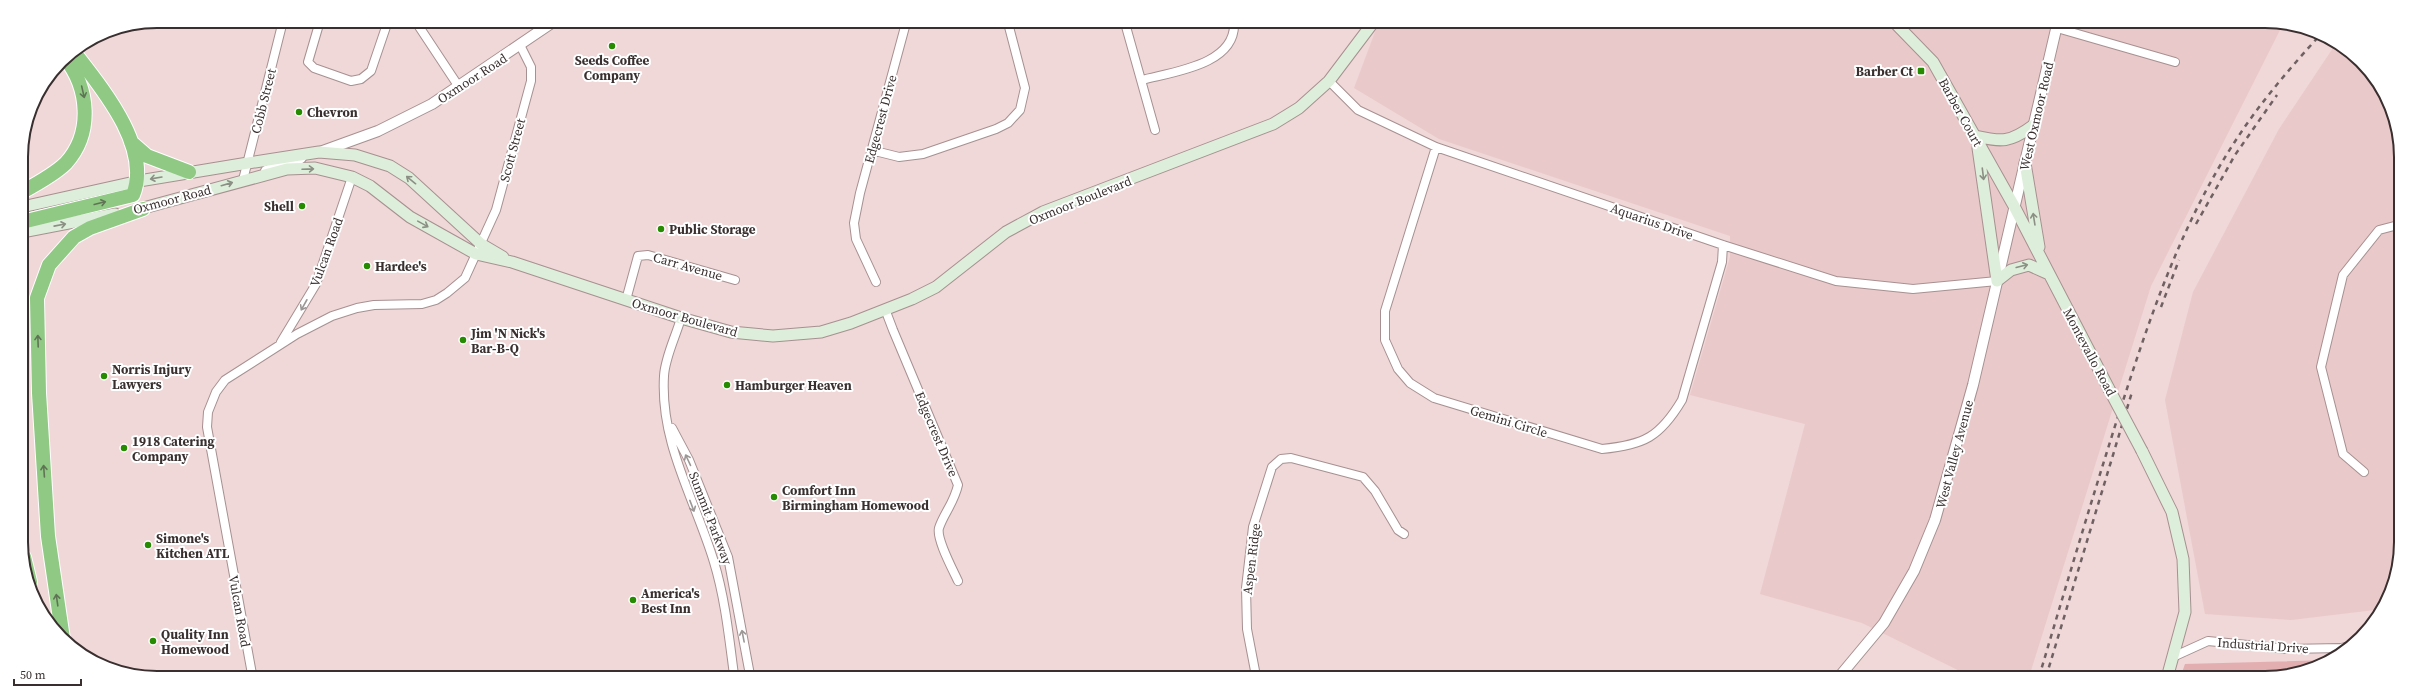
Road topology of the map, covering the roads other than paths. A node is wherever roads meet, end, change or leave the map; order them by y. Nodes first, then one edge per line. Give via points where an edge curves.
1 (281, 28) edge
2 (318, 28) edge
3 (386, 28) edge
4 (420, 28) edge
5 (544, 28) edge
6 (905, 28) edge
7 (1009, 28) edge
8 (1126, 28) edge
9 (1232, 28) edge
10 (1369, 28) edge
11 (1900, 28) edge
12 (2057, 28) edge
13 (2060, 28) edge
14 (520, 45) junction
15 (77, 56) edge
16 (2175, 62) dead end
17 (68, 64) edge
18 (1142, 80) junction
19 (1329, 81) junction
20 (459, 87) junction
21 (2034, 125) junction
22 (1155, 130) dead end
23 (1975, 136) junction
24 (131, 142) junction
25 (1436, 147) junction
26 (871, 150) junction
27 (319, 152) junction
28 (248, 163) junction
29 (2025, 163) junction
30 (190, 172) junction
31 (352, 177) junction
32 (242, 180) junction
33 (139, 181) junction
34 (28, 188) edge
35 (28, 206) edge
36 (2014, 206) junction
37 (143, 209) junction
38 (28, 221) edge
39 (2394, 226) edge
40 (28, 231) edge
41 (1723, 245) junction
42 (479, 249) junction
43 (2041, 257) junction
44 (2049, 274) junction
45 (735, 280) dead end
46 (1997, 281) junction
47 (876, 282) dead end
48 (626, 300) junction
49 (886, 309) junction
50 (681, 318) junction
51 (280, 344) junction
52 (665, 415) junction
53 (2364, 472) dead end
54 (1404, 534) dead end
55 (958, 581) dead end
56 (61, 628) edge
57 (2338, 648) edge
58 (2175, 656) junction
59 (251, 671) edge
60 (733, 671) edge
61 (749, 671) edge
62 (1255, 671) edge
63 (1844, 671) edge
64 (2170, 671) edge

1 - 28 street, Cobb Street
2 - 3 street via 308,62 314,68 351,81 361,79 371,71
4 - 20 street
5 - 14 street, Oxmoor Road
6 - 26 street, Edgecrest Drive
7 - 26 street via 1025,88 1020,110 1008,123 923,154 899,156
8 - 18 street
9 - 18 street via 1228,43 1218,56 1203,64
10 - 19 main road, Oxmoor Boulevard
11 - 23 main road, Barber Court via 1933,62
12 - 21 street, West Oxmoor Road
13 - 16 street
14 - 20 street, Oxmoor Road
14 - 42 street, Scott Street via 531,66 531,81 496,210
15 - 24 highway via 114,103
17 -> 34 highway via 81,83 85,101 82,134 66,163
18 - 22 street
19 - 25 street, Aquarius Drive via 1358,110
19 - 49 main road, Oxmoor Boulevard via 1299,108 1273,124 1037,216 1006,232 936,287
20 - 27 street, Oxmoor Road via 395,124
21 - 23 main road via 2009,140 1997,141
21 - 29 street, West Oxmoor Road
23 - 36 main road, Barber Court
23 -> 46 main road via 1982,168
24 - 30 highway via 147,156
24 - 33 highway
25 - 41 street, Aquarius Drive
25 - 41 street, Gemini Circle via 1385,311 1386,340 1398,369 1410,383 1434,398 1602,449 1630,446 1650,437 1672,417 1682,400 1722,262
26 - 47 street, Edgecrest Drive via 854,223 856,239
27 - 28 main road, Oxmoor Road
27 - 32 street, Oxmoor Road
42 -> 27 main road, Oxmoor Boulevard via 409,178 390,166 355,155
28 - 30 main road, Oxmoor Road
28 - 32 street, Cobb Street
29 - 36 street, West Oxmoor Road
43 -> 29 main road
30 -> 33 main road, Oxmoor Road
32 -> 31 main road, Oxmoor Boulevard via 287,169 315,168
31 -> 42 main road, Oxmoor Boulevard via 370,186 410,217
31 -> 51 street, Vulcan Road via 316,284
37 -> 32 main road, Oxmoor Road
33 - 35 main road, Oxmoor Road
38 -> 33 highway via 133,195
36 - 43 main road, Montevallo Road
36 - 46 street, West Valley Avenue
40 -> 37 main road, Oxmoor Road
56 -> 37 highway via 48,536 39,393 37,298 49,265 74,237 90,228
39 - 53 street via 2379,230 2343,275 2321,367 2343,454
41 - 46 street, Aquarius Drive via 1836,281 1913,289
42 - 48 main road, Oxmoor Boulevard
42 - 51 street, Vulcan Road via 465,278 436,300 422,304 357,308 332,316
43 - 44 main road, Montevallo Road
46 -> 44 main road via 2019,266 2029,265
44 - 58 main road, Montevallo Road, bridge via 2172,512 2183,559 2185,612
45 - 48 street, Carr Avenue via 648,255 638,256
46 - 63 street, West Valley Avenue via 1973,385 1936,520 1914,570 1884,623
48 - 50 main road, Oxmoor Boulevard
49 - 50 main road, Oxmoor Boulevard via 821,332 773,336 731,332
49 - 55 street, Edgecrest Drive via 892,330 958,485 955,500 939,529 940,538
50 - 52 street, Summit Parkway via 664,375
51 - 59 street, Vulcan Road via 224,380 208,412 208,426
52 -> 60 street, Summit Parkway via 681,477 713,560 722,592
61 -> 52 street, Summit Parkway via 728,557 689,460
54 - 62 street, Aspen Ridge via 1398,530 1375,491 1363,477 1291,458 1281,459 1272,467 1253,527 1246,588 1247,629
57 - 58 street, Industrial Drive via 2288,649 2208,641
58 - 64 main road, Montevallo Road

